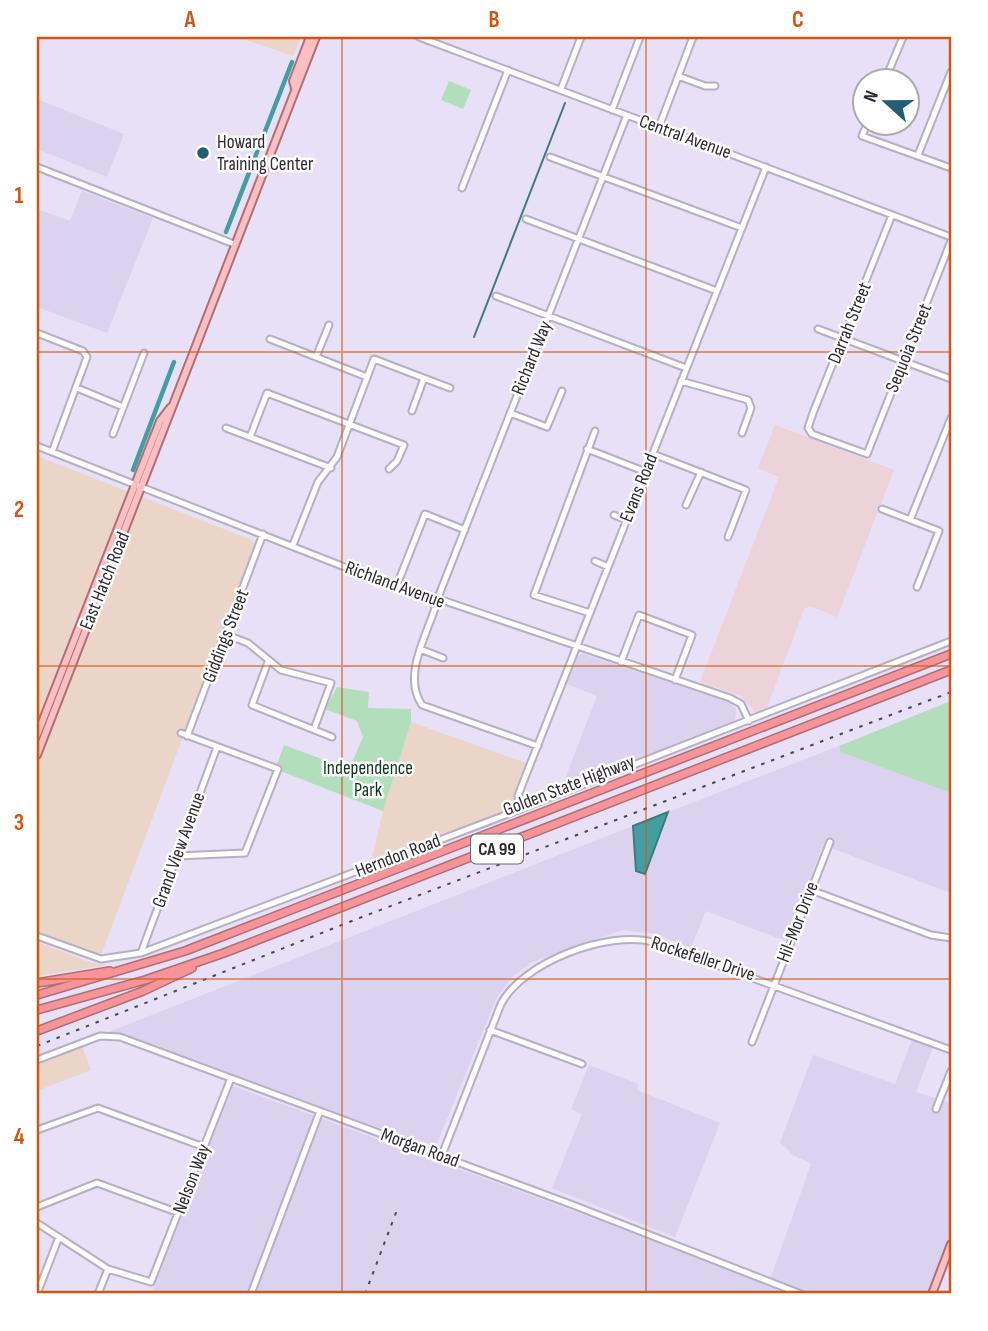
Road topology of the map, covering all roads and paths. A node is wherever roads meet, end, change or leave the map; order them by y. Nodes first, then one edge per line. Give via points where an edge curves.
1 (310, 37) edge
2 (316, 37) edge
3 (421, 37) edge
4 (580, 37) edge
5 (640, 37) edge
6 (693, 37) edge
7 (903, 37) edge
8 (891, 66) edge
9 (508, 70) junction
10 (951, 72) edge
11 (678, 76) junction
12 (715, 86) dead end
13 (295, 88) junction
14 (561, 89) junction
15 (612, 110) junction
16 (627, 116) junction
17 (659, 127) junction
18 (862, 136) edge
19 (918, 155) junction
20 (550, 157) dead end
21 (37, 167) edge
22 (766, 167) junction
23 (951, 168) edge
24 (603, 176) junction
25 (462, 188) dead end
26 (892, 215) junction
27 (526, 219) dead end
28 (741, 228) junction
29 (578, 239) junction
30 (951, 239) edge
31 (234, 244) junction
32 (717, 291) junction
33 (496, 296) dead end
34 (549, 316) junction
35 (329, 325) dead end
36 (818, 329) dead end
37 (37, 334) edge
38 (844, 338) junction
39 (271, 339) dead end
40 (144, 353) dead end
41 (316, 357) junction
42 (904, 361) junction
43 (687, 368) junction
44 (367, 377) junction
45 (424, 378) junction
46 (951, 379) edge
47 (681, 381) junction
48 (77, 388) junction
49 (450, 388) dead end
50 (562, 391) dead end
51 (123, 407) junction
52 (412, 411) dead end
53 (510, 413) junction
54 (951, 418) edge
55 (350, 424) junction
56 (226, 428) dead end
57 (595, 431) dead end
58 (742, 433) dead end
59 (113, 434) dead end
60 (250, 437) junction
61 (37, 446) edge
62 (587, 449) junction
63 (52, 452) junction
64 (653, 454) junction
65 (867, 454) joint
66 (331, 468) junction
67 (389, 469) dead end
68 (701, 471) junction
69 (646, 472) junction
70 (139, 486) junction
71 (686, 505) dead end
72 (881, 509) dead end
73 (614, 515) dead end
74 (627, 520) junction
75 (910, 520) junction
76 (465, 530) junction
77 (263, 534) junction
78 (728, 537) dead end
79 (293, 545) junction
80 (595, 562) dead end
81 (608, 567) junction
82 (397, 585) junction
83 (917, 587) dead end
84 (438, 600) junction
85 (590, 613) junction
86 (227, 635) junction
87 (951, 642) edge
88 (577, 646) junction
89 (420, 649) junction
90 (951, 654) edge
91 (443, 658) dead end
92 (268, 662) junction
93 (621, 662) junction
94 (951, 670) edge
95 (675, 680) junction
96 (749, 721) junction
97 (314, 729) junction
98 (37, 735) edge
99 (332, 737) dead end
100 (538, 746) junction
101 (217, 747) junction
102 (37, 755) edge
103 (519, 810) junction
104 (830, 842) dead end
105 (177, 856) junction
106 (811, 890) junction
107 (37, 936) edge
108 (951, 938) edge
109 (141, 953) junction
110 (224, 953) junction
111 (131, 968) junction
112 (37, 983) edge
113 (774, 983) junction
114 (93, 994) junction
115 (37, 995) edge
116 (37, 1010) edge
117 (37, 1016) edge
118 (490, 1030) junction
119 (37, 1031) edge
120 (752, 1042) dead end
121 (951, 1049) edge
122 (37, 1060) edge
123 (582, 1063) dead end
124 (951, 1071) edge
125 (231, 1078) junction
126 (936, 1109) dead end
127 (320, 1111) junction
128 (37, 1130) edge
129 (204, 1147) junction
130 (442, 1156) junction
131 (37, 1207) edge
132 (179, 1213) junction
133 (37, 1223) edge
134 (59, 1237) junction
135 (951, 1244) edge
136 (949, 1254) edge
137 (108, 1269) junction
138 (37, 1294) edge
139 (98, 1294) edge
140 (251, 1294) edge
141 (801, 1294) edge
142 (932, 1294) edge

1 - 13 main road, East Hatch Road via 293,81
2 - 13 main road, East Hatch Road
3 - 9 street, Central Avenue
4 - 14 street
5 - 15 street
6 - 11 street
7 - 8 street
9 - 14 street, Central Avenue
9 - 25 street
10 - 19 street
11 - 12 street
11 - 17 street
13 - 31 main road, East Hatch Road
14 - 15 street, Central Avenue
15 - 16 street, Central Avenue
16 - 17 street, Central Avenue
16 - 24 street, Richard Way
17 - 22 street, Central Avenue
18 - 19 street
19 - 23 street
20 - 24 street
21 - 31 street
22 - 26 street, Central Avenue
22 - 28 street, Evans Road
24 - 28 street
24 - 29 street, Richard Way
26 - 30 street, Central Avenue
26 - 38 street, Darrah Street
27 - 29 street
28 - 32 street, Evans Road
29 - 32 street
29 - 34 street, Richard Way
30 - 42 street, Sequoia Street
31 - 70 main road, East Hatch Road via 171,407 160,421
32 - 43 street, Evans Road
33 - 34 street
34 - 43 street
34 - 53 street, Richard Way
35 - 41 street
36 - 38 street
37 - 48 street via 86,354
38 - 42 street
38 - 65 street, Darrah Street via 809,431
39 - 41 street
40 - 51 street
41 - 44 street
42 - 46 street
42 - 65 street, Sequoia Street
43 - 47 street, Evans Road
44 - 45 street via 374,359
44 - 55 street
45 - 49 street
45 - 52 street
47 - 58 street via 748,400 751,408
47 - 64 street, Evans Road
48 - 51 street
48 - 63 street
50 - 53 street via 547,427
51 - 59 street
53 - 76 street, Richard Way
54 - 75 street
55 - 60 street via 267,393
55 - 66 street
55 - 67 street via 404,444
56 - 60 street
57 - 62 street
60 - 66 street
61 - 63 street, Richland Avenue
62 - 69 street
62 - 85 street via 534,595
63 - 70 street, Richland Avenue
64 - 68 street
64 - 69 street, Evans Road
66 - 79 street via 318,482
68 - 71 street
68 - 78 street via 746,490
69 - 74 street, Evans Road
70 - 77 street, Richland Avenue
70 - 98 main road, East Hatch Road
70 - 102 main road, East Hatch Road
72 - 75 street
73 - 74 street
74 - 81 street, Evans Road
75 - 83 street via 939,531
76 - 82 street via 425,514
76 - 84 street, Richard Way
77 - 79 street, Richland Avenue
77 - 86 street, Giddings Street
79 - 82 street, Richland Avenue
80 - 81 street
81 - 85 street, Evans Road
82 - 84 street, Richland Avenue
84 - 88 street, Richland Avenue
84 - 89 street, Richard Way
85 - 88 street, Evans Road
86 - 92 street via 248,643
86 - 101 street, Giddings Street via 184,734
87 - 96 street, Herndon Road
88 - 93 street, Richland Avenue
88 - 100 street, Evans Road
89 - 91 street
89 - 100 street, Richard Way via 416,688 422,705
90 - 111 highway, Golden State Highway / CA 99
92 - 97 street via 252,705
92 - 97 street via 288,673 331,683
93 - 95 street, Richland Avenue
93 - 95 street via 639,615 692,635
94 - 110 highway, Golden State Highway / CA 99
95 - 96 street, Richland Avenue via 735,700
96 - 103 street, Herndon Road
97 - 99 street
100 - 103 street, Evans Road via 518,796
101 - 105 street, Grand View Avenue
101 - 105 street via 278,769 245,853
103 - 109 street, Herndon Road
104 - 106 street, Hil-Mor Drive
105 - 109 street, Grand View Avenue
106 - 108 street via 931,935
106 - 113 street, Hil-Mor Drive
107 - 109 street, Herndon Road via 101,959
110 - 114 highway, Golden State Highway / CA 99
110 - 119 highway via 143,991
111 - 112 highway
111 - 115 highway, Golden State Highway / CA 99
113 - 118 street, Rockefeller Drive via 653,942 610,940 521,977 505,996
113 - 120 street, Hil-Mor Drive
113 - 121 street, Rockefeller Drive
114 - 116 highway, Golden State Highway / CA 99
114 - 117 highway
118 - 123 street
118 - 130 street, Rockefeller Drive
122 - 125 street, Morgan Road via 108,1035
124 - 126 street
125 - 127 street, Morgan Road
125 - 129 street, Nelson Way
127 - 130 street, Morgan Road
127 - 140 street
128 - 129 street via 99,1108
129 - 132 street, Nelson Way
130 - 141 street, Morgan Road
131 - 132 street via 97,1183
132 - 137 street, Nelson Way via 153,1280 142,1281
133 - 134 street
134 - 137 street
134 - 138 street
135 - 136 main road
136 - 142 main road
137 - 139 street

